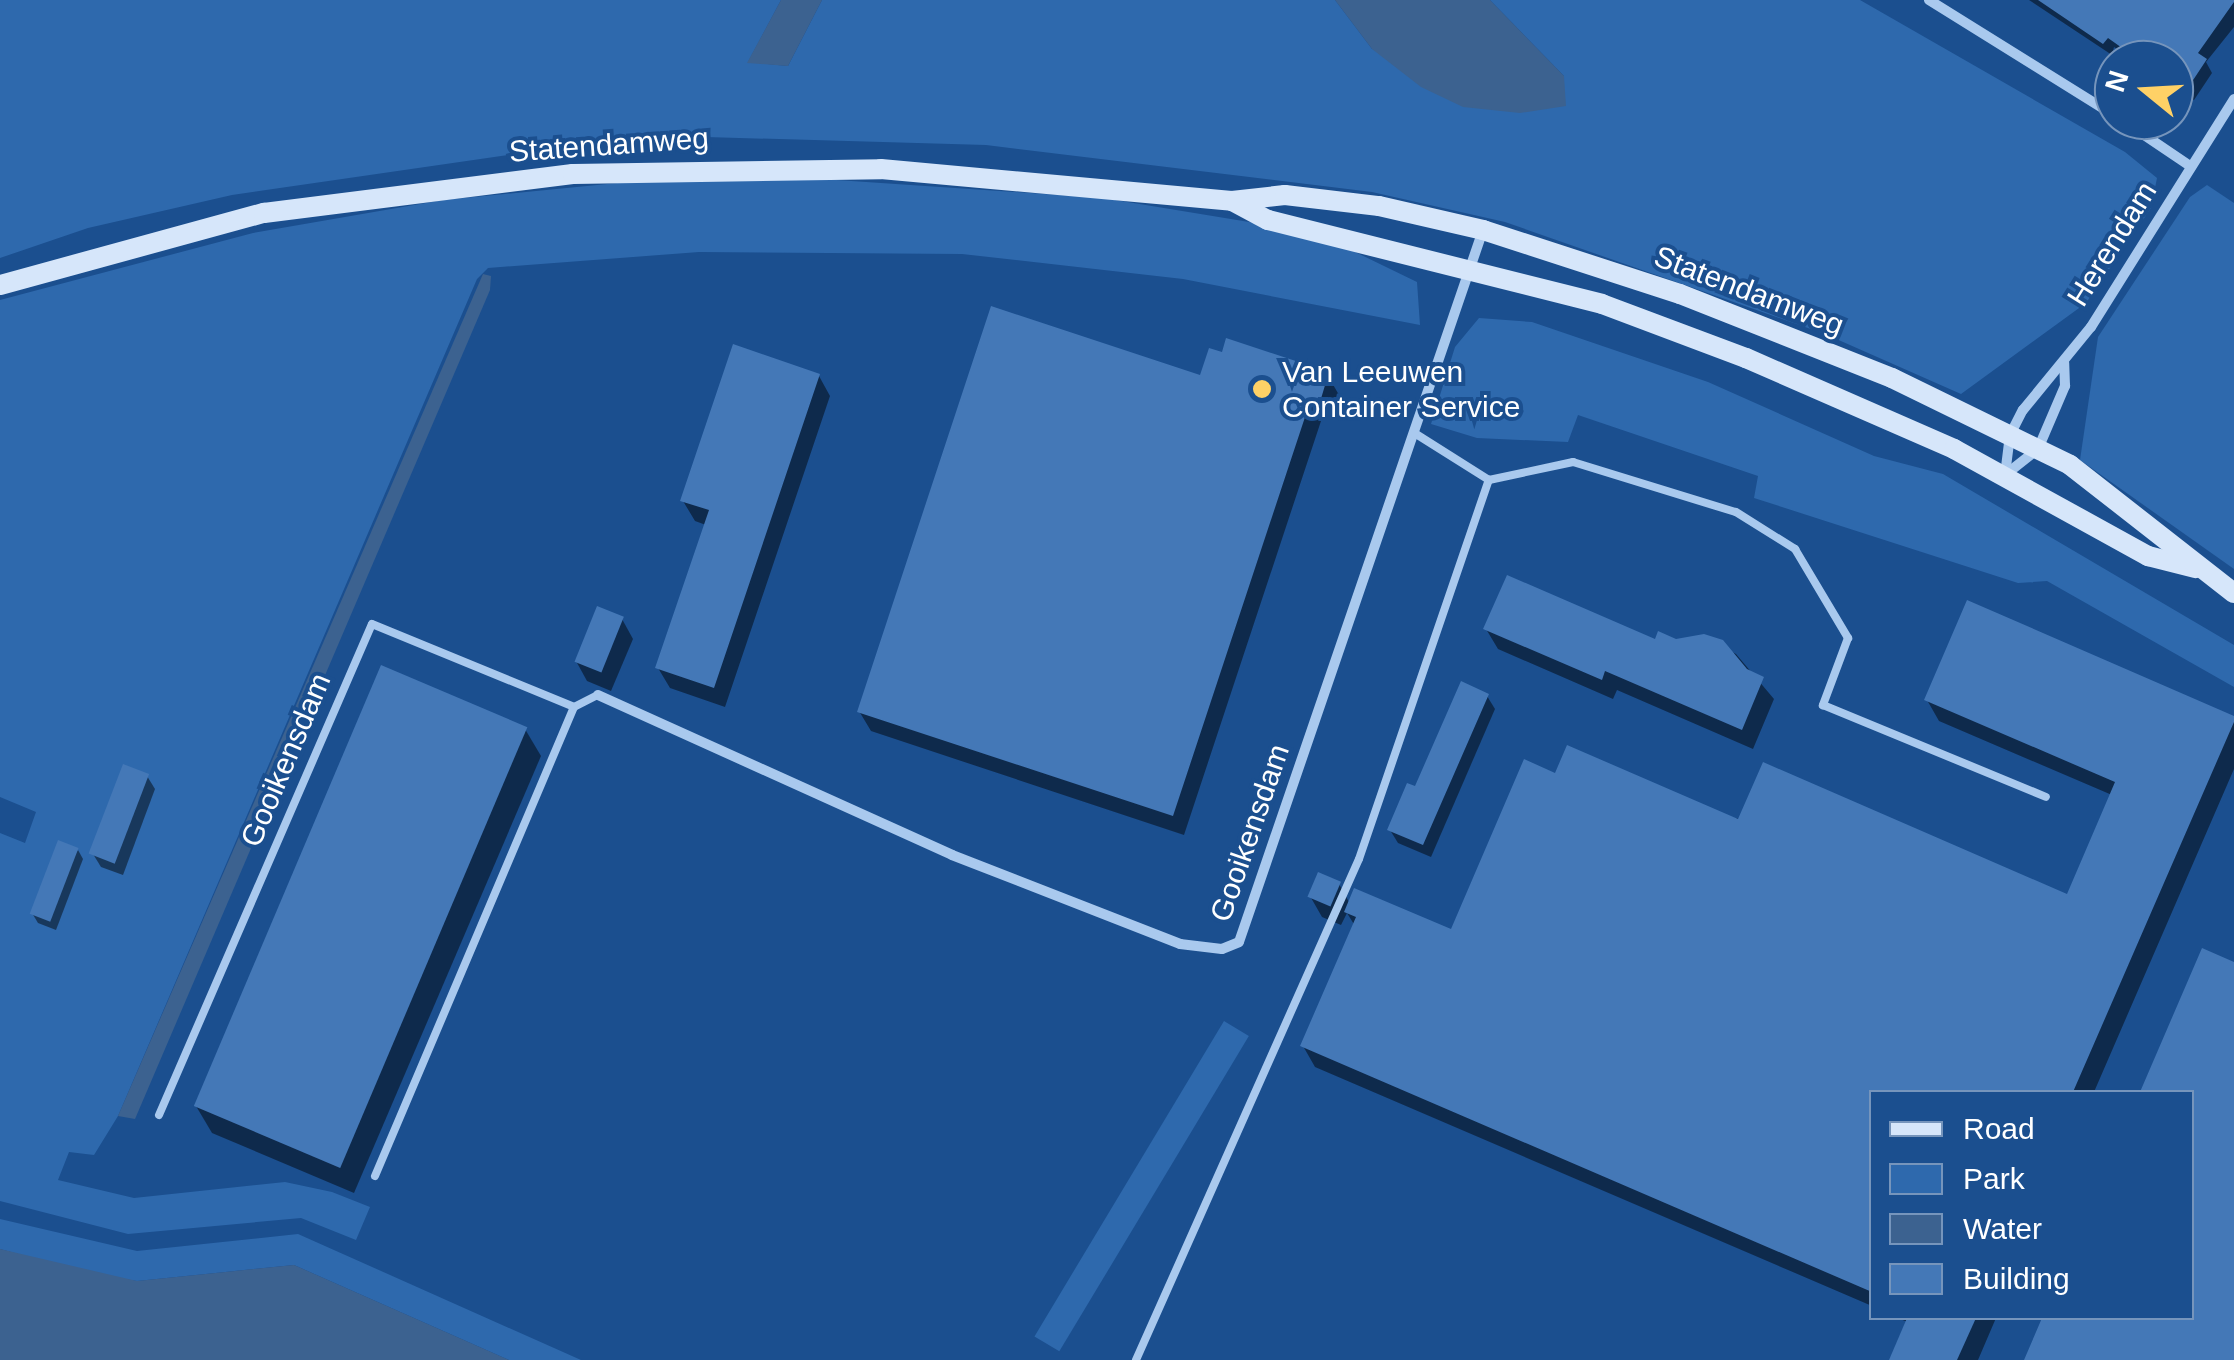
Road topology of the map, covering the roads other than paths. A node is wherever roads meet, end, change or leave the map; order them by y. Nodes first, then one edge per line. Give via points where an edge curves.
1 (1928, 0) edge
2 (2234, 100) edge
3 (2094, 102) edge
4 (2152, 140) edge
5 (2190, 166) junction
6 (1232, 201) junction
7 (1483, 230) junction
8 (1472, 266) junction
9 (0, 285) edge
10 (2064, 363) junction
11 (1416, 434) junction
12 (2010, 435) junction
13 (2038, 449) junction
14 (2005, 475) junction
15 (1489, 480) junction
16 (2195, 568) junction
17 (2234, 593) edge
18 (598, 694) joint
19 (574, 707) junction
20 (2046, 797) dead end
21 (159, 1116) dead end
22 (375, 1176) dead end
23 (1136, 1360) edge

1 - 3 street
2 - 5 street, Herendam
4 - 5 street
5 - 10 street, Herendam
6 - 7 main road, Statendamweg via 1284,195 1379,206
6 - 8 main road, Statendamweg via 1268,220
6 - 9 main road, Statendamweg via 882,169 573,174 264,213
7 - 8 street, Gooikensdam
7 - 12 main road, Statendamweg via 1680,294 1892,378
8 - 11 street, Gooikensdam
8 - 14 main road, Statendamweg via 1602,304 1746,358
10 - 12 street, Herendam
10 - 13 street, Herendam via 2065,386
11 - 15 lane
11 - 18 street, Gooikensdam via 1239,942 1222,949 1180,944 952,855
12 - 13 main road, Statendamweg
12 - 14 street, Herendam
13 - 14 street, Herendam
13 - 16 main road, Statendamweg via 2161,530
14 - 16 main road, Statendamweg via 2148,556
15 - 20 lane via 1573,462 1736,512 1795,549 1848,638 1824,705
15 - 23 lane via 1358,859
16 - 17 main road, Statendamweg
18 - 19 lane, Gooikensdam
19 - 21 lane, Gooikensdam via 372,624
19 - 22 lane

